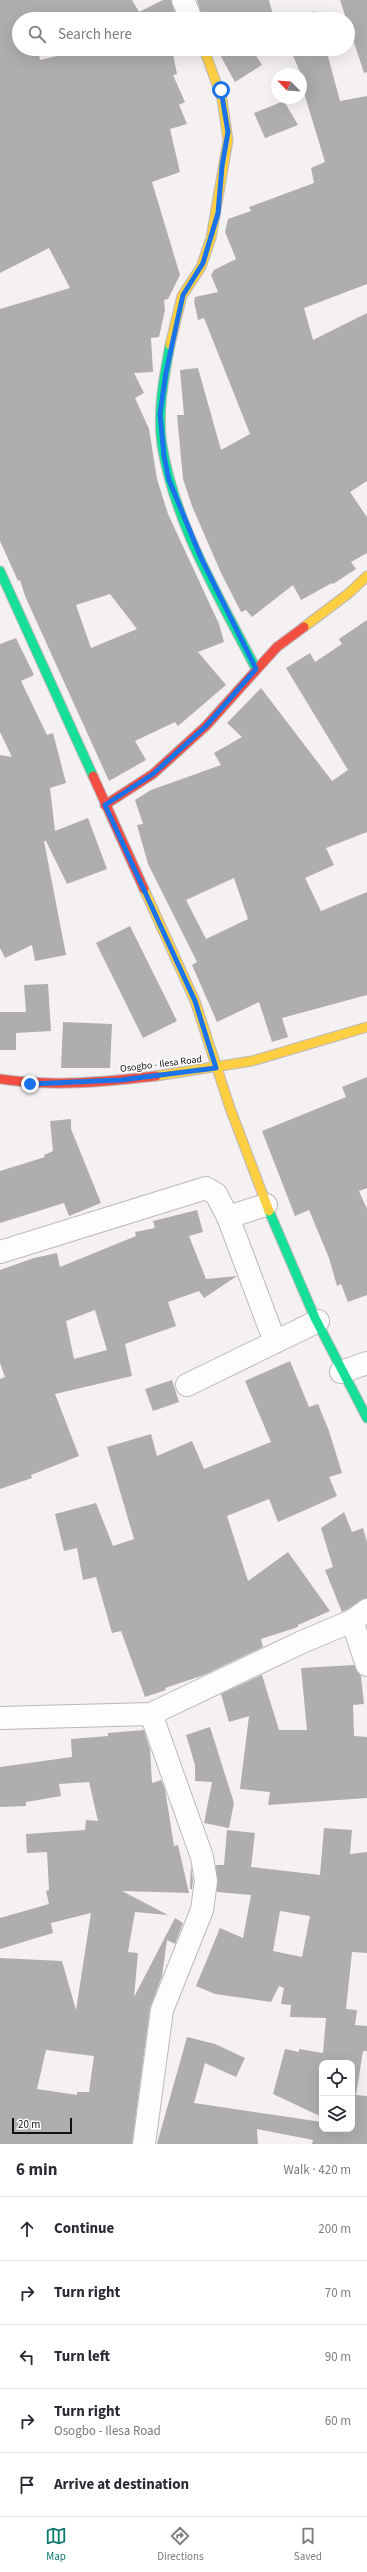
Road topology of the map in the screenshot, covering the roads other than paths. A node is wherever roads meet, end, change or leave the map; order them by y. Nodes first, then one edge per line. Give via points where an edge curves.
1 (183, 0) edge
2 (188, 12) edge
3 (207, 56) edge
4 (0, 571) edge
5 (367, 576) edge
6 (256, 669) junction
7 (105, 805) junction
8 (367, 1027) edge
9 (216, 1068) junction
10 (0, 1079) edge
11 (266, 1205) junction
12 (228, 1217) junction
13 (0, 1252) edge
14 (318, 1321) junction
15 (275, 1342) junction
16 (367, 1363) edge
17 (341, 1372) junction
18 (187, 1385) dead end
19 (367, 1418) edge
20 (359, 1616) edge
21 (367, 1665) edge
22 (151, 1714) junction
23 (0, 1718) edge
24 (144, 2144) edge

1 - 2 street
3 - 6 main road via 221,90 228,132 218,213 203,263 183,295 166,372 160,414 169,480 201,558
4 - 7 main road
5 - 6 main road via 349,593 277,647
6 - 7 main road via 206,726 153,774
7 - 9 main road via 195,1001
8 - 9 main road, Osogbo - Ilesa Road via 252,1061
9 - 10 main road, Osogbo - Ilesa Road via 121,1080 30,1084
9 - 11 main road
11 - 12 street
11 - 14 main road
12 - 13 street via 216,1194 206,1188
12 - 15 street
14 - 15 street
14 - 17 main road
15 - 18 street
16 - 17 street
17 - 19 main road
20 - 21 street
20 - 22 street
22 - 23 street
22 - 24 street via 202,1857 206,1881 202,1910 162,2010

